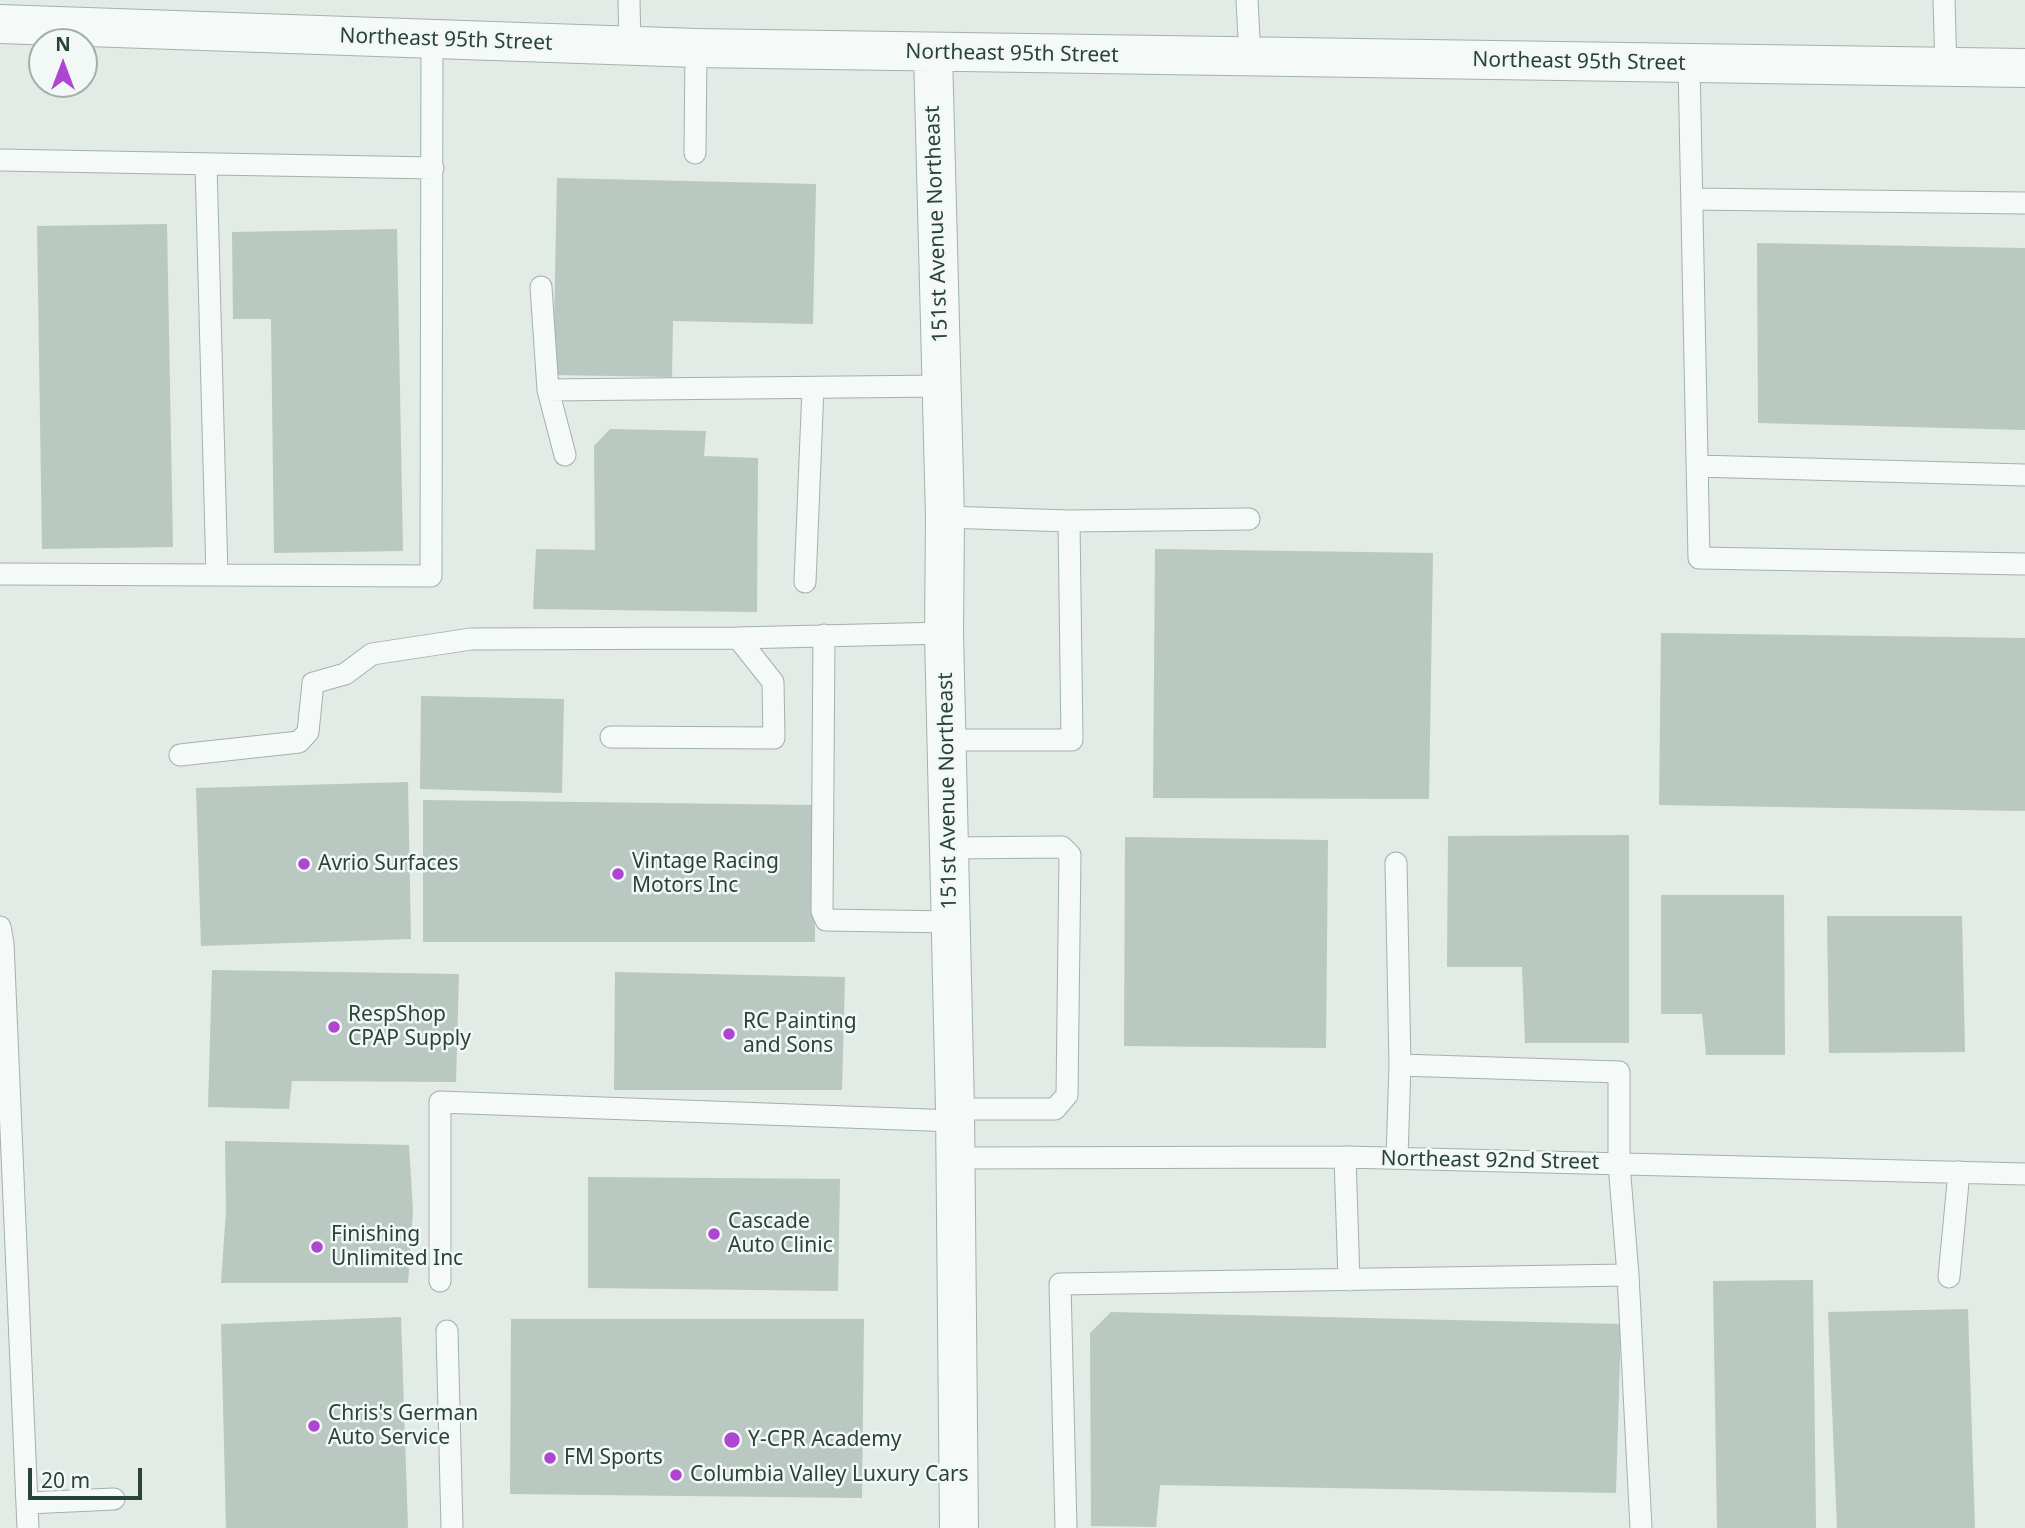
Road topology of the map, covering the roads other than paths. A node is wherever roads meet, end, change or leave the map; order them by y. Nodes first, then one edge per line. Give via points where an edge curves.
1 (629, 0) edge
2 (1247, 0) edge
3 (1944, 0) edge
4 (0, 24) edge
5 (432, 40) junction
6 (631, 45) junction
7 (696, 48) junction
8 (933, 53) junction
9 (1250, 57) junction
10 (1689, 64) junction
11 (1946, 68) junction
12 (2025, 68) edge
13 (695, 153) dead end
14 (0, 160) edge
15 (206, 164) junction
16 (433, 168) junction
17 (1692, 199) junction
18 (2025, 203) edge
19 (541, 286) dead end
20 (942, 386) junction
21 (813, 388) junction
22 (548, 390) junction
23 (565, 455) dead end
24 (1698, 466) junction
25 (2025, 475) edge
26 (945, 517) junction
27 (1249, 519) dead end
28 (1069, 521) junction
29 (2025, 564) edge
30 (0, 574) edge
31 (217, 575) junction
32 (804, 582) dead end
33 (944, 633) junction
34 (824, 635) junction
35 (738, 638) junction
36 (611, 737) dead end
37 (947, 740) junction
38 (180, 755) dead end
39 (949, 848) junction
40 (1396, 863) dead end
41 (951, 922) junction
42 (0, 927) edge
43 (1400, 1065) junction
44 (955, 1115) junction
45 (1345, 1157) junction
46 (956, 1158) junction
47 (1397, 1158) junction
48 (1619, 1164) junction
49 (1959, 1172) junction
50 (2025, 1174) edge
51 (1628, 1275) junction
52 (1949, 1277) dead end
53 (1349, 1280) junction
54 (440, 1281) dead end
55 (447, 1331) dead end
56 (114, 1499) dead end
57 (28, 1503) junction
58 (28, 1528) edge
59 (452, 1528) edge
60 (959, 1528) edge
61 (1066, 1528) edge
62 (1641, 1528) edge

1 - 6 lane
2 - 9 lane
3 - 11 lane
4 - 5 street, Northeast 95th Street
5 - 6 street, Northeast 95th Street
5 - 16 lane
6 - 7 street, Northeast 95th Street
7 - 8 street, Northeast 95th Street
7 - 13 lane
8 - 9 street, Northeast 95th Street
8 - 20 street, 151st Avenue Northeast
9 - 10 street, Northeast 95th Street
10 - 11 street, Northeast 95th Street
10 - 17 lane
11 - 12 street, Northeast 95th Street
14 - 15 lane
15 - 16 lane
15 - 31 lane
16 - 31 lane via 431,576
17 - 18 lane
17 - 24 lane
19 - 22 lane
20 - 21 lane
20 - 26 street, 151st Avenue Northeast
21 - 22 lane
21 - 32 lane
22 - 23 lane
24 - 25 lane
24 - 29 lane via 1699,558
26 - 28 lane
26 - 33 street, 151st Avenue Northeast
27 - 28 lane
28 - 37 lane via 1072,740
30 - 31 lane
33 - 34 lane
33 - 37 street, 151st Avenue Northeast
34 - 35 lane
34 - 41 lane via 822,911 826,919
35 - 36 lane via 773,682 774,738
35 - 38 lane via 471,639 372,654 345,674 313,682 308,732 299,742
37 - 39 street, 151st Avenue Northeast
39 - 41 street, 151st Avenue Northeast
39 - 44 lane via 1062,847 1070,855 1067,1095 1055,1109
40 - 43 lane
41 - 44 street, 151st Avenue Northeast
42 - 57 lane
43 - 47 lane
43 - 48 lane via 1619,1072
44 - 46 street, 151st Avenue Northeast
44 - 54 lane via 440,1102
45 - 46 lane, Northeast 92nd Street
45 - 47 lane, Northeast 92nd Street
45 - 53 lane
46 - 60 street, 151st Avenue Northeast
47 - 48 lane, Northeast 92nd Street
48 - 49 lane, Northeast 92nd Street
48 - 51 lane
49 - 50 lane, Northeast 92nd Street
49 - 52 lane
51 - 53 lane
51 - 62 lane
53 - 61 lane via 1060,1284
55 - 59 lane
56 - 57 lane
57 - 58 lane

